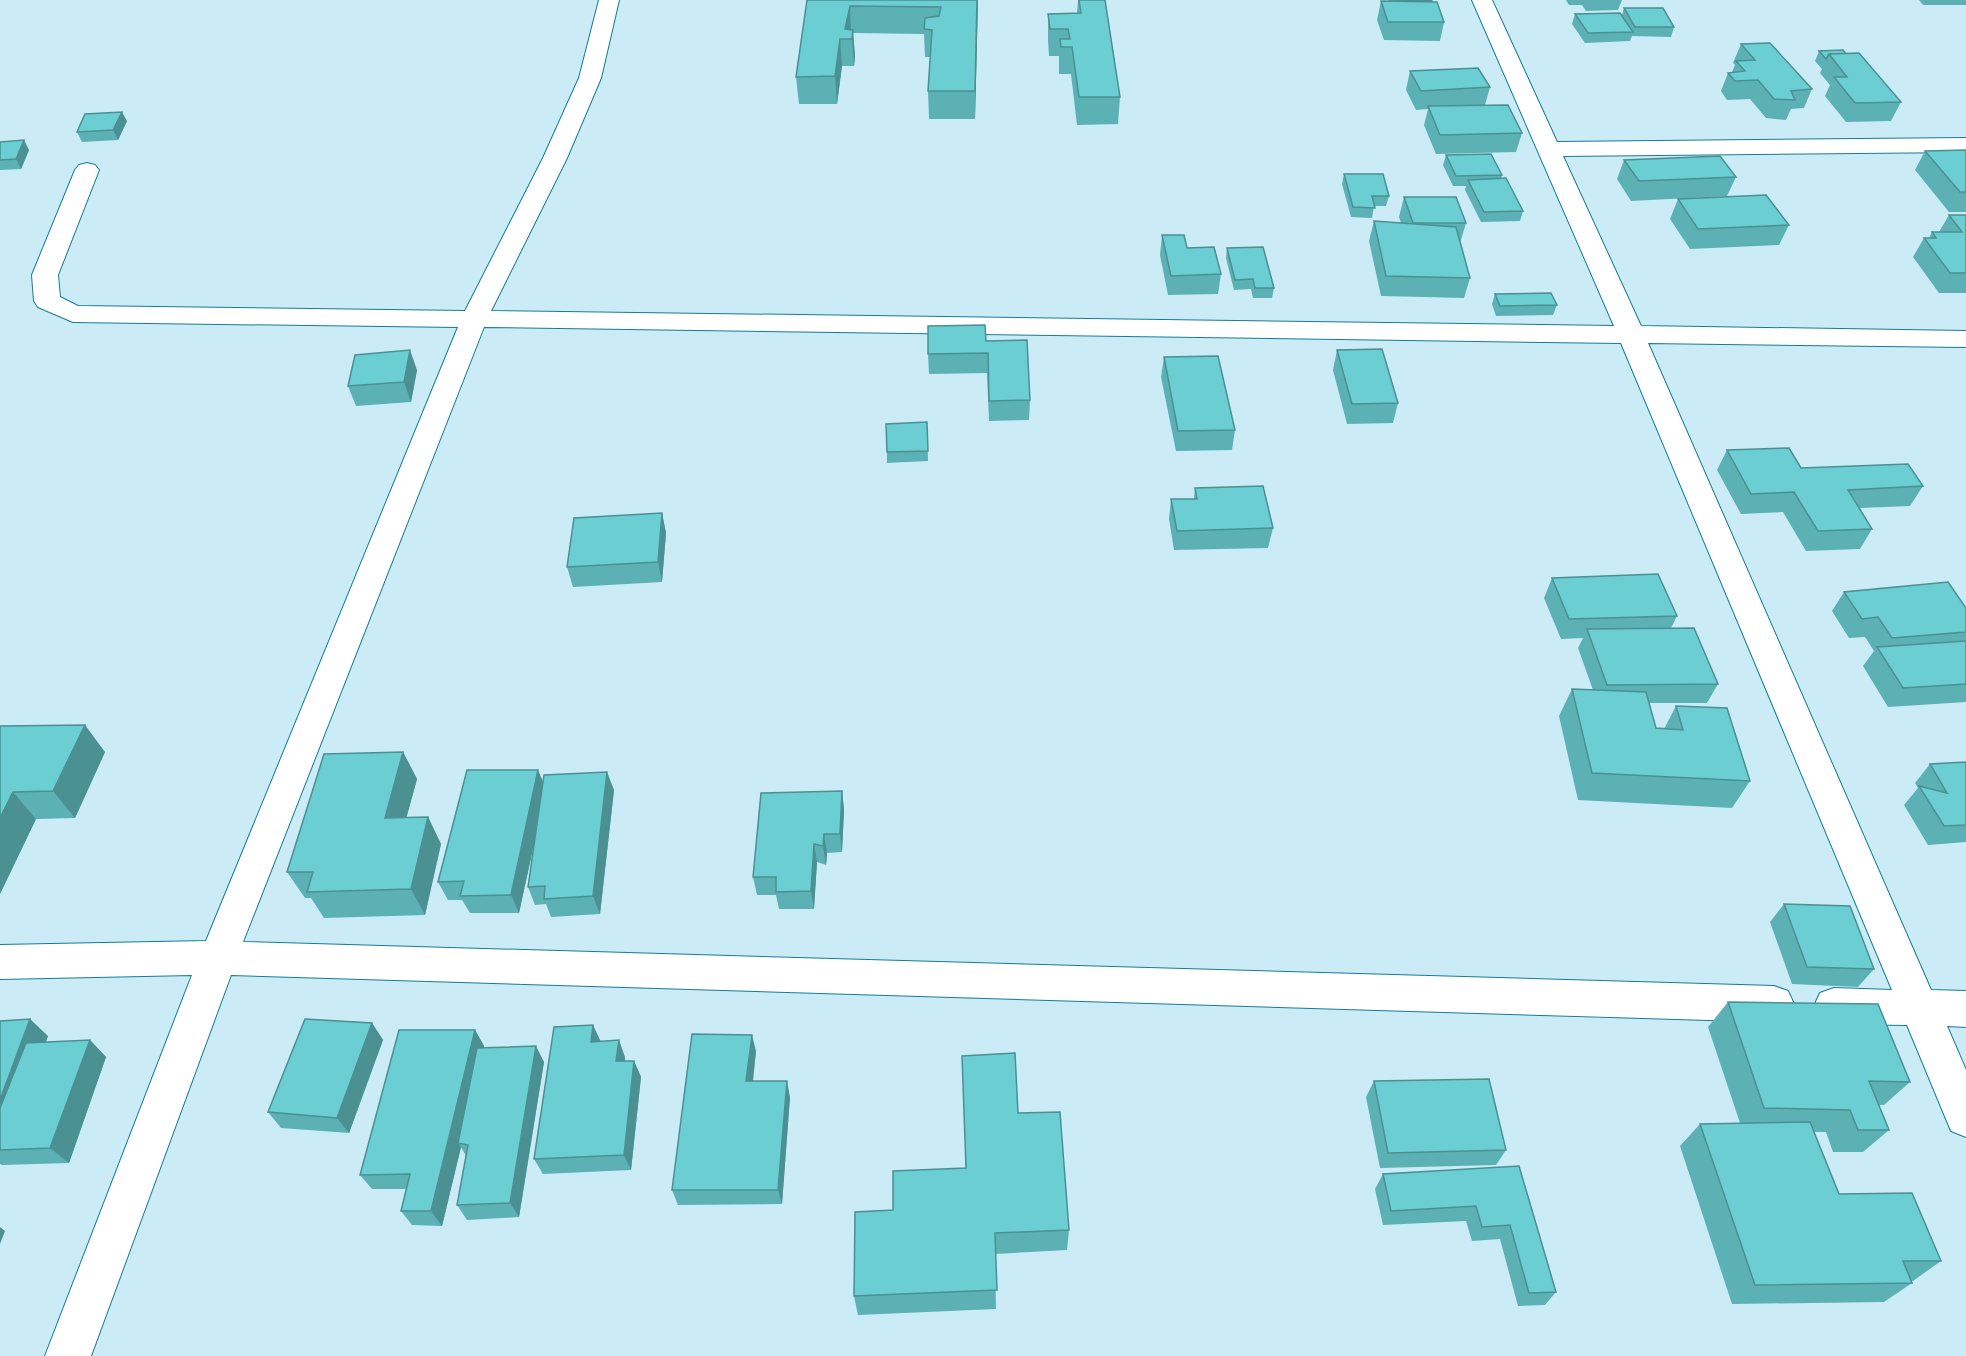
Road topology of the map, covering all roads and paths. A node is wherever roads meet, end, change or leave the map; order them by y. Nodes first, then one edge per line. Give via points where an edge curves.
1 (609, 0) edge
2 (1482, 0) edge
3 (1966, 145) edge
4 (1549, 148) junction
5 (87, 170) dead end
6 (474, 320) junction
7 (1631, 334) junction
8 (1966, 339) edge
9 (218, 958) junction
10 (0, 962) edge
11 (1919, 1008) junction
12 (1966, 1009) edge
13 (1966, 1117) edge
14 (68, 1356) edge

1 - 6 street via 590,78 555,158
2 - 4 street
3 - 4 street
4 - 7 street
5 - 6 street via 45,275 47,301 73,314
6 - 7 street
6 - 9 street
7 - 8 street
7 - 11 street
9 - 10 street
9 - 11 street
9 - 14 street
11 - 12 street
11 - 13 street

